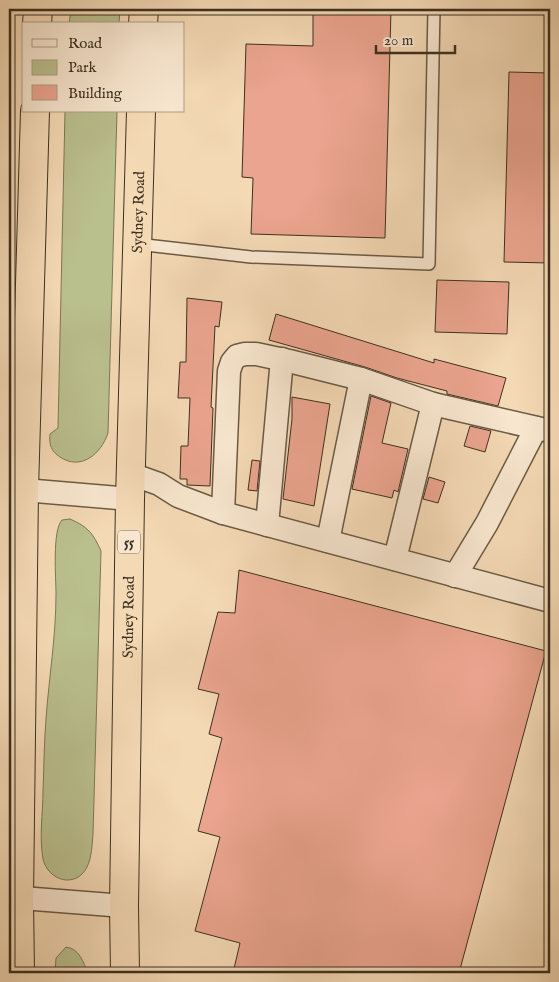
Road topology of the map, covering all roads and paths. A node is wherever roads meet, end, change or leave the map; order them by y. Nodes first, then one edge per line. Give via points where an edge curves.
1 (144, 9) edge
2 (434, 9) edge
3 (143, 22) edge
4 (35, 112) edge
5 (141, 112) edge
6 (137, 244) junction
7 (282, 359) junction
8 (361, 379) junction
9 (433, 404) junction
10 (543, 430) edge
11 (130, 486) junction
12 (16, 488) edge
13 (223, 513) junction
14 (267, 525) junction
15 (328, 540) junction
16 (395, 559) junction
17 (455, 576) junction
18 (550, 600) edge
19 (14, 898) edge
20 (124, 906) junction
21 (20, 973) edge
22 (124, 973) edge

1 - 3 highway
2 - 6 lane via 429,264 251,257
4 - 12 highway
5 - 6 highway, Sydney Road / 55
6 - 11 highway, Sydney Road / 55
7 - 8 street
7 - 13 street via 245,354 232,362
7 - 14 street
8 - 9 street
8 - 15 street
9 - 10 street
9 - 16 street
10 - 17 street
11 - 12 street
11 - 13 street via 159,484 178,496
11 - 20 highway, Sydney Road / 55
12 - 19 highway
13 - 14 street
14 - 15 street
15 - 16 street
16 - 17 street
17 - 18 street
19 - 20 street
19 - 21 highway
20 - 22 highway, Sydney Road / 55

